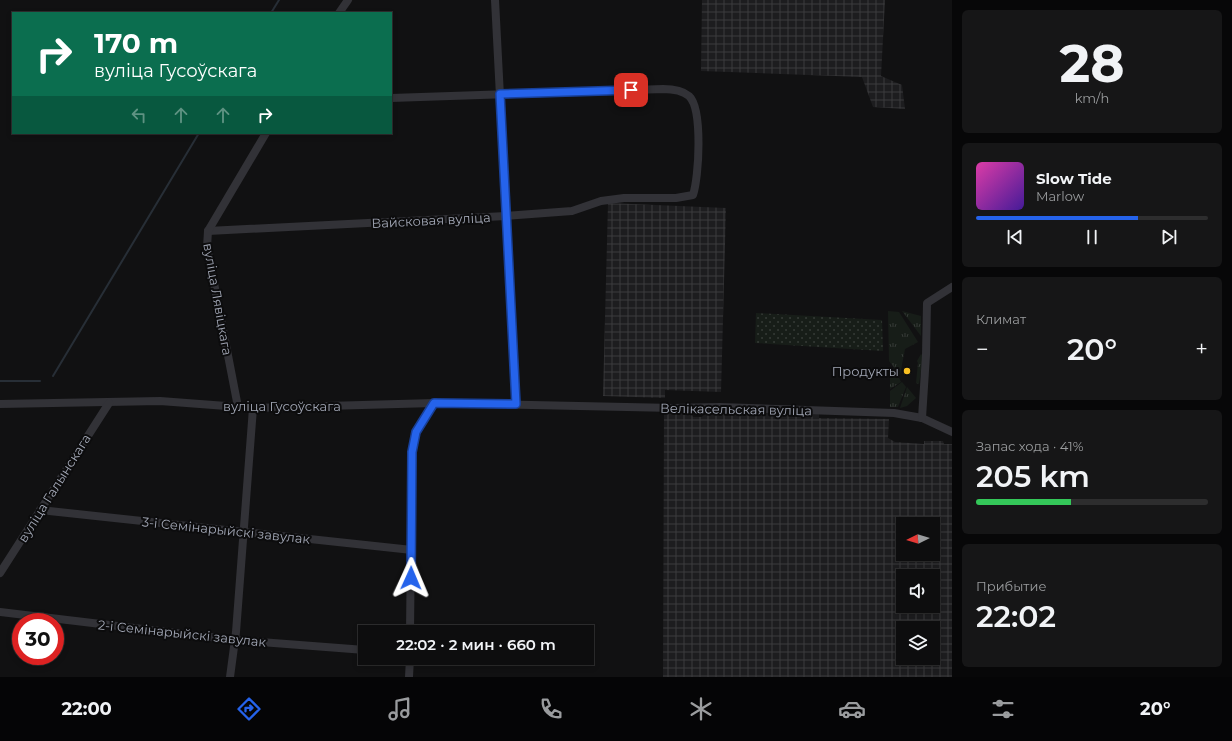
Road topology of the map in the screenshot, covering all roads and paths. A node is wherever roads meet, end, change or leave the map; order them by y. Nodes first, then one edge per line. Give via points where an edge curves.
1 (348, 0) edge
2 (495, 0) edge
3 (340, 12) edge
4 (500, 94) junction
5 (392, 98) edge
6 (265, 134) edge
7 (506, 216) junction
8 (208, 231) junction
9 (952, 287) edge
10 (943, 293) junction
11 (952, 293) edge
12 (109, 403) junction
13 (434, 403) junction
14 (0, 404) edge
15 (516, 404) junction
16 (238, 407) junction
17 (253, 408) junction
18 (922, 418) junction
19 (952, 432) edge
20 (40, 510) junction
21 (244, 531) junction
22 (412, 550) junction
23 (0, 573) edge
24 (0, 612) edge
25 (410, 625) edge
26 (235, 640) junction
27 (358, 649) edge
28 (410, 665) edge
29 (230, 677) edge
30 (409, 677) edge

1 - 3 street
2 - 4 street
4 - 5 street
4 - 7 street
4 - 7 street, Вайсковая вуліца via 663,88 678,90 688,95 694,103 697,121 697,182 694,195 676,198 624,198 600,201 572,211
6 - 8 street, вуліца Лявіцкага
7 - 8 street, Вайсковая вуліца
7 - 15 street
8 - 16 street, вуліца Лявіцкага via 207,248
9 - 10 street
10 - 11 street
10 - 18 street via 927,303
12 - 14 street, вуліца Гусоўскага
12 - 16 street, вуліца Гусоўскага via 160,401
12 - 20 street, вуліца Галынскага
13 - 15 street, вуліца Гусоўскага
13 - 17 street, вуліца Гусоўскага
13 - 22 street via 416,432 412,452
15 - 18 street, Велікасельская вуліца via 674,408 720,406 894,413
16 - 17 street, вуліца Гусоўскага
17 - 21 street
18 - 19 street, Велікасельская вуліца
20 - 21 street, 3-і Семінарыйскі завулак
20 - 23 street, вуліца Галынскага
21 - 22 street, 3-і Семінарыйскі завулак
21 - 26 street
22 - 25 street
24 - 26 street, 2-і Семінарыйскі завулак
26 - 27 street, 2-і Семінарыйскі завулак
26 - 29 street
28 - 30 street

